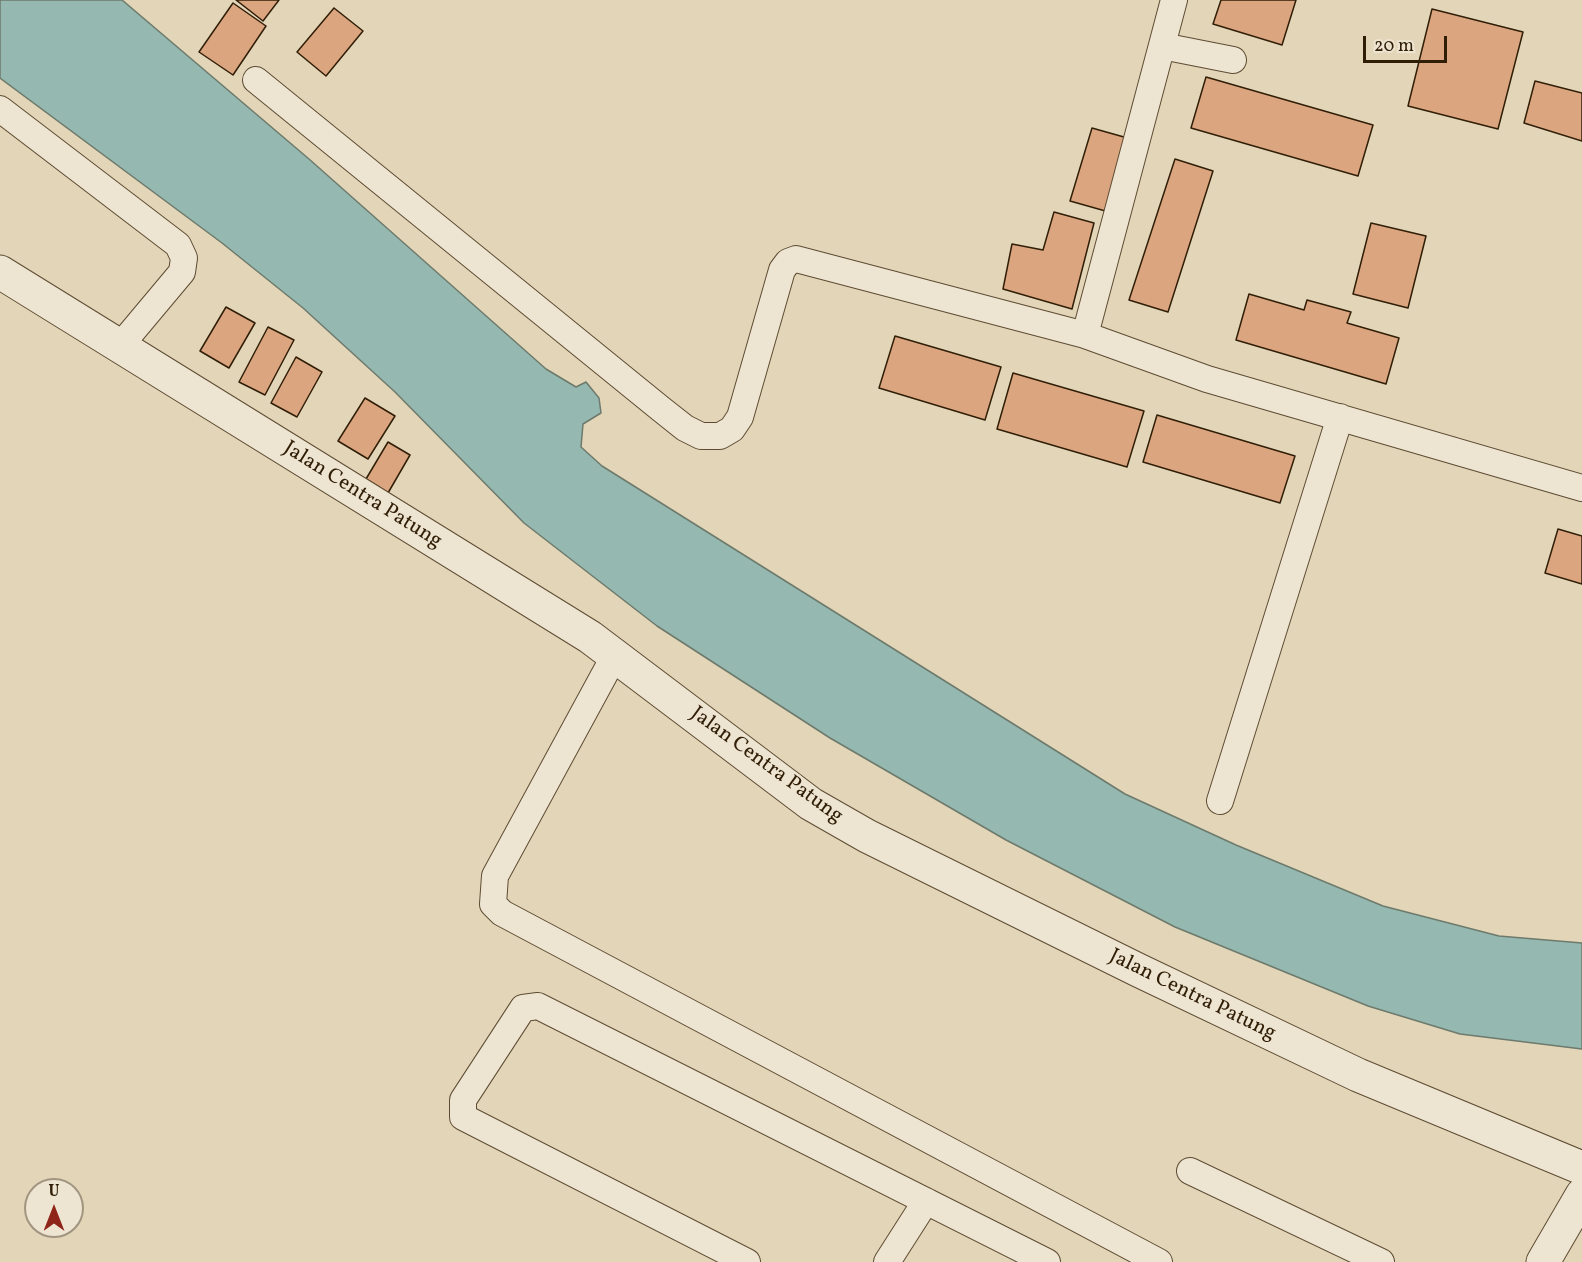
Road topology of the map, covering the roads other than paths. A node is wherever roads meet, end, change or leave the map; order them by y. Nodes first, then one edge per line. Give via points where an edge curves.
1 (1174, 0) edge
2 (1162, 46) junction
3 (1233, 60) dead end
4 (256, 80) dead end
5 (0, 109) edge
6 (0, 272) edge
7 (1085, 335) junction
8 (120, 346) junction
9 (1340, 417) junction
10 (1582, 488) edge
11 (615, 655) junction
12 (1220, 801) dead end
13 (1582, 1168) edge
14 (1190, 1171) dead end
15 (1582, 1195) edge
16 (926, 1201) junction
17 (747, 1262) edge
18 (888, 1262) edge
19 (1047, 1262) edge
20 (1159, 1262) edge
21 (1381, 1262) edge
22 (1543, 1262) edge

1 - 2 street
2 - 3 street
2 - 7 street
4 - 7 street via 661,409 701,436 720,436 732,429 740,417 782,270 796,259
5 - 8 street via 178,245 184,258 182,273
6 - 8 street, Jalan Centra Patung
7 - 9 street via 1207,379
8 - 11 street, Jalan Centra Patung
9 - 10 street
9 - 12 street
11 - 13 street, Jalan Centra Patung via 811,804 867,836 1358,1075
11 - 20 street via 495,876 493,904 502,914
14 - 21 street
15 - 22 street
16 - 17 street via 538,1006 523,1008 464,1100 463,1117
16 - 18 street
16 - 19 street

